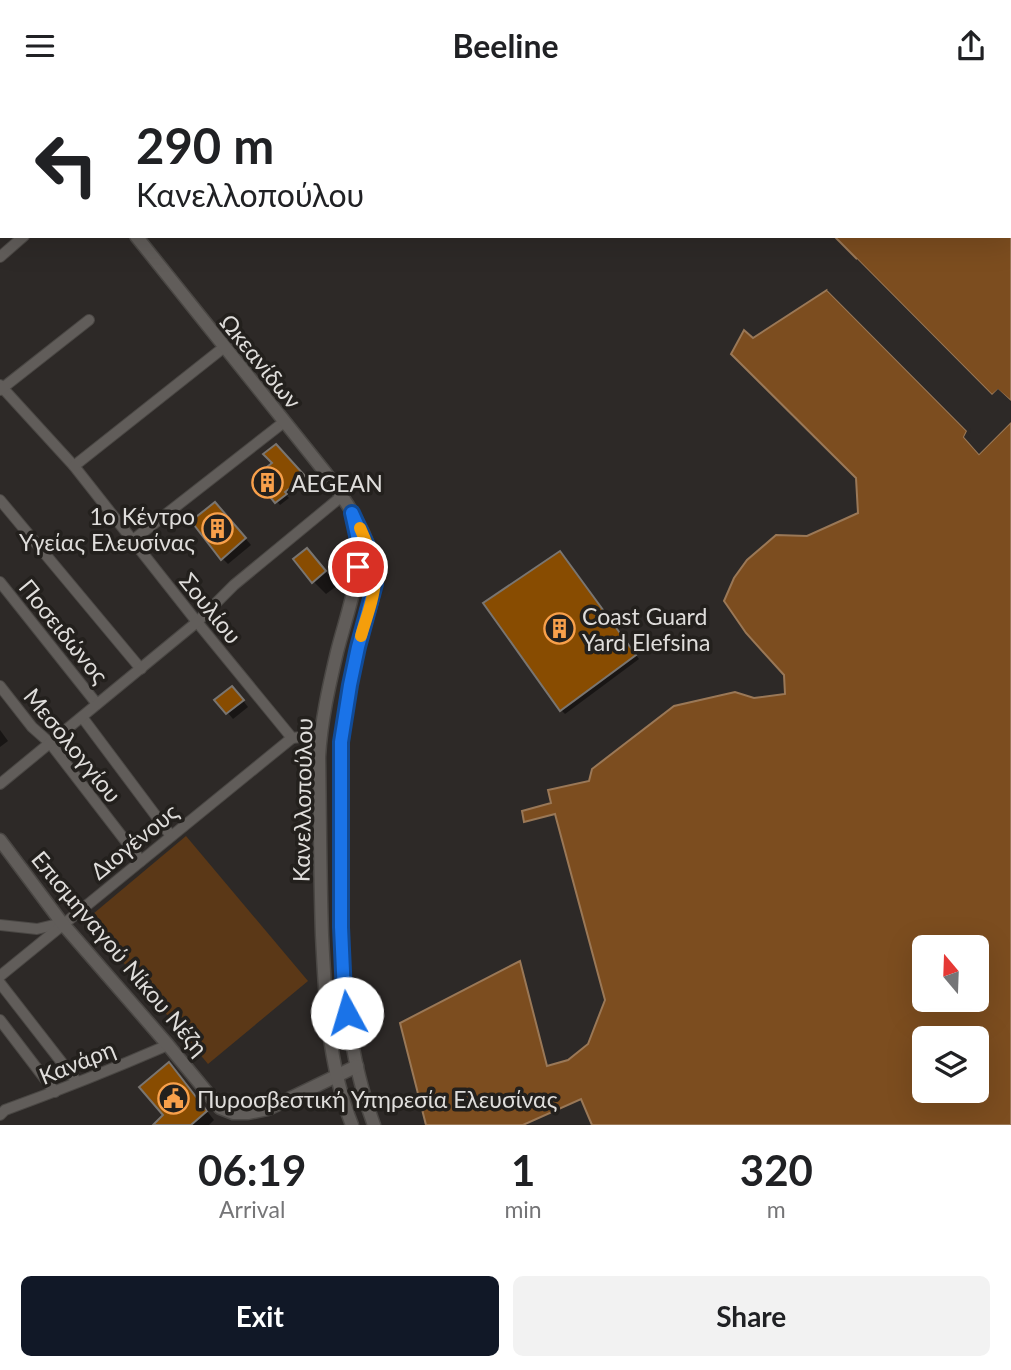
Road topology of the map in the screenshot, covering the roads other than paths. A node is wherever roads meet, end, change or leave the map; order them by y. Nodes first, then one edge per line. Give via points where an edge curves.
1 (22, 238) edge
2 (138, 238) edge
3 (0, 257) edge
4 (89, 320) dead end
5 (223, 348) junction
6 (1, 388) edge
7 (284, 422) junction
8 (74, 465) junction
9 (342, 496) junction
10 (0, 500) edge
11 (352, 513) junction
12 (133, 540) junction
13 (0, 582) edge
14 (197, 622) junction
15 (141, 669) junction
16 (0, 686) edge
17 (97, 704) junction
18 (82, 717) junction
19 (320, 735) junction
20 (292, 738) junction
21 (50, 743) junction
22 (0, 784) edge
23 (171, 836) junction
24 (0, 840) edge
25 (141, 861) junction
26 (62, 923) junction
27 (0, 925) edge
28 (0, 976) edge
29 (0, 983) edge
30 (0, 1020) edge
31 (168, 1045) junction
32 (357, 1066) junction
33 (337, 1075) junction
34 (77, 1082) junction
35 (55, 1092) junction
36 (0, 1115) edge
37 (352, 1125) edge
38 (374, 1125) edge

1 - 3 street
2 - 5 street, Ωκεανίδων
4 - 6 street
5 - 7 street, Ωκεανίδων
5 - 8 street
6 - 8 street, Σουλίου
7 - 9 street, Ωκεανίδων
7 - 12 street
8 - 12 street, Σουλίου
9 - 11 street, Ωκεανίδων
9 - 14 street via 234,585
10 - 15 street
11 - 19 street, Κανελλοπούλου via 358,567
11 - 32 street, Κανελλοπούλου via 375,571 341,742 344,994
12 - 14 street, Σουλίου
13 - 17 street, Ποσειδώνος
14 - 15 street
14 - 20 street, Σουλίου
15 - 17 street
16 - 21 street, Μεσολογγίου
17 - 18 street
18 - 21 street
18 - 23 street
19 - 20 street
19 - 33 street, Κανελλοπούλου via 325,995
20 - 23 street, Διογένους
21 - 22 street
21 - 25 street, Μεσολογγίου
23 - 25 street, Διογένους
24 - 26 street, Επισμηναγού Νίκου Νέζη
25 - 26 street, Διογένους
26 - 27 street via 37,929
26 - 28 street, Διογένους
26 - 31 street, Επισμηναγού Νίκου Νέζη
29 - 34 street
30 - 35 street
31 - 33 street, Επισμηναγού Νίκου Νέζη via 220,1108 233,1113 268,1109
31 - 34 street, Κανάρη
32 - 33 street, Επισμηναγού Νίκου Νέζη
32 - 38 street, Κανελλοπούλου
33 - 37 street, Κανελλοπούλου
34 - 35 street, Κανάρη
35 - 36 street, Κανάρη

